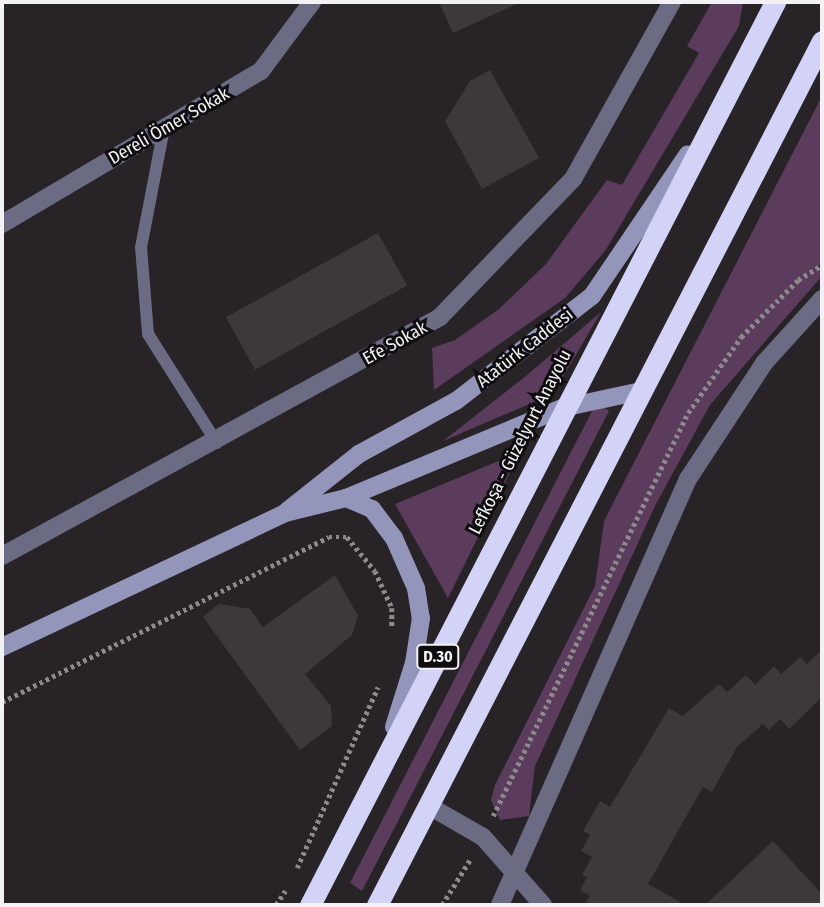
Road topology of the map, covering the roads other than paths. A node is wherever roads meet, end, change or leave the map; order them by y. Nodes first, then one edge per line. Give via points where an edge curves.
1 (312, 2) edge
2 (672, 2) edge
3 (775, 2) edge
4 (822, 41) edge
5 (709, 124) junction
6 (164, 128) junction
7 (2, 224) edge
8 (822, 299) edge
9 (641, 391) junction
10 (562, 408) junction
11 (217, 443) junction
12 (346, 498) junction
13 (285, 513) junction
14 (2, 556) edge
15 (2, 648) edge
16 (380, 774) junction
17 (429, 806) junction
18 (519, 872) junction
19 (310, 905) edge
20 (377, 905) edge
21 (500, 905) edge
22 (543, 905) edge

1 - 6 street, Dereli Ömer Sokak via 261,71
2 - 11 street, Efe Sokak via 573,179 440,317
3 - 5 highway, Lefkoşa - Güzelyurt Anayolu / D.30
4 - 9 highway
5 - 10 highway, Lefkoşa - Güzelyurt Anayolu / D.30
5 - 13 main road, Atatürk Caddesi via 592,296 456,401 359,454
6 - 7 street, Dereli Ömer Sokak
6 - 11 lane via 141,247 148,334
8 - 18 street via 765,362 688,480
9 - 10 main road, Atatürk Caddesi
9 - 17 highway
10 - 12 main road, Atatürk Caddesi
10 - 16 highway, Lefkoşa - Güzelyurt Anayolu / D.30
11 - 14 street, Efe Sokak
12 - 13 main road, Atatürk Caddesi
12 - 16 main road via 372,509 394,538 416,588 421,618 414,663
13 - 15 main road, Atatürk Caddesi
16 - 19 highway, Lefkoşa - Güzelyurt Anayolu / D.30
17 - 18 street via 483,837
17 - 20 highway
18 - 21 street
18 - 22 street

